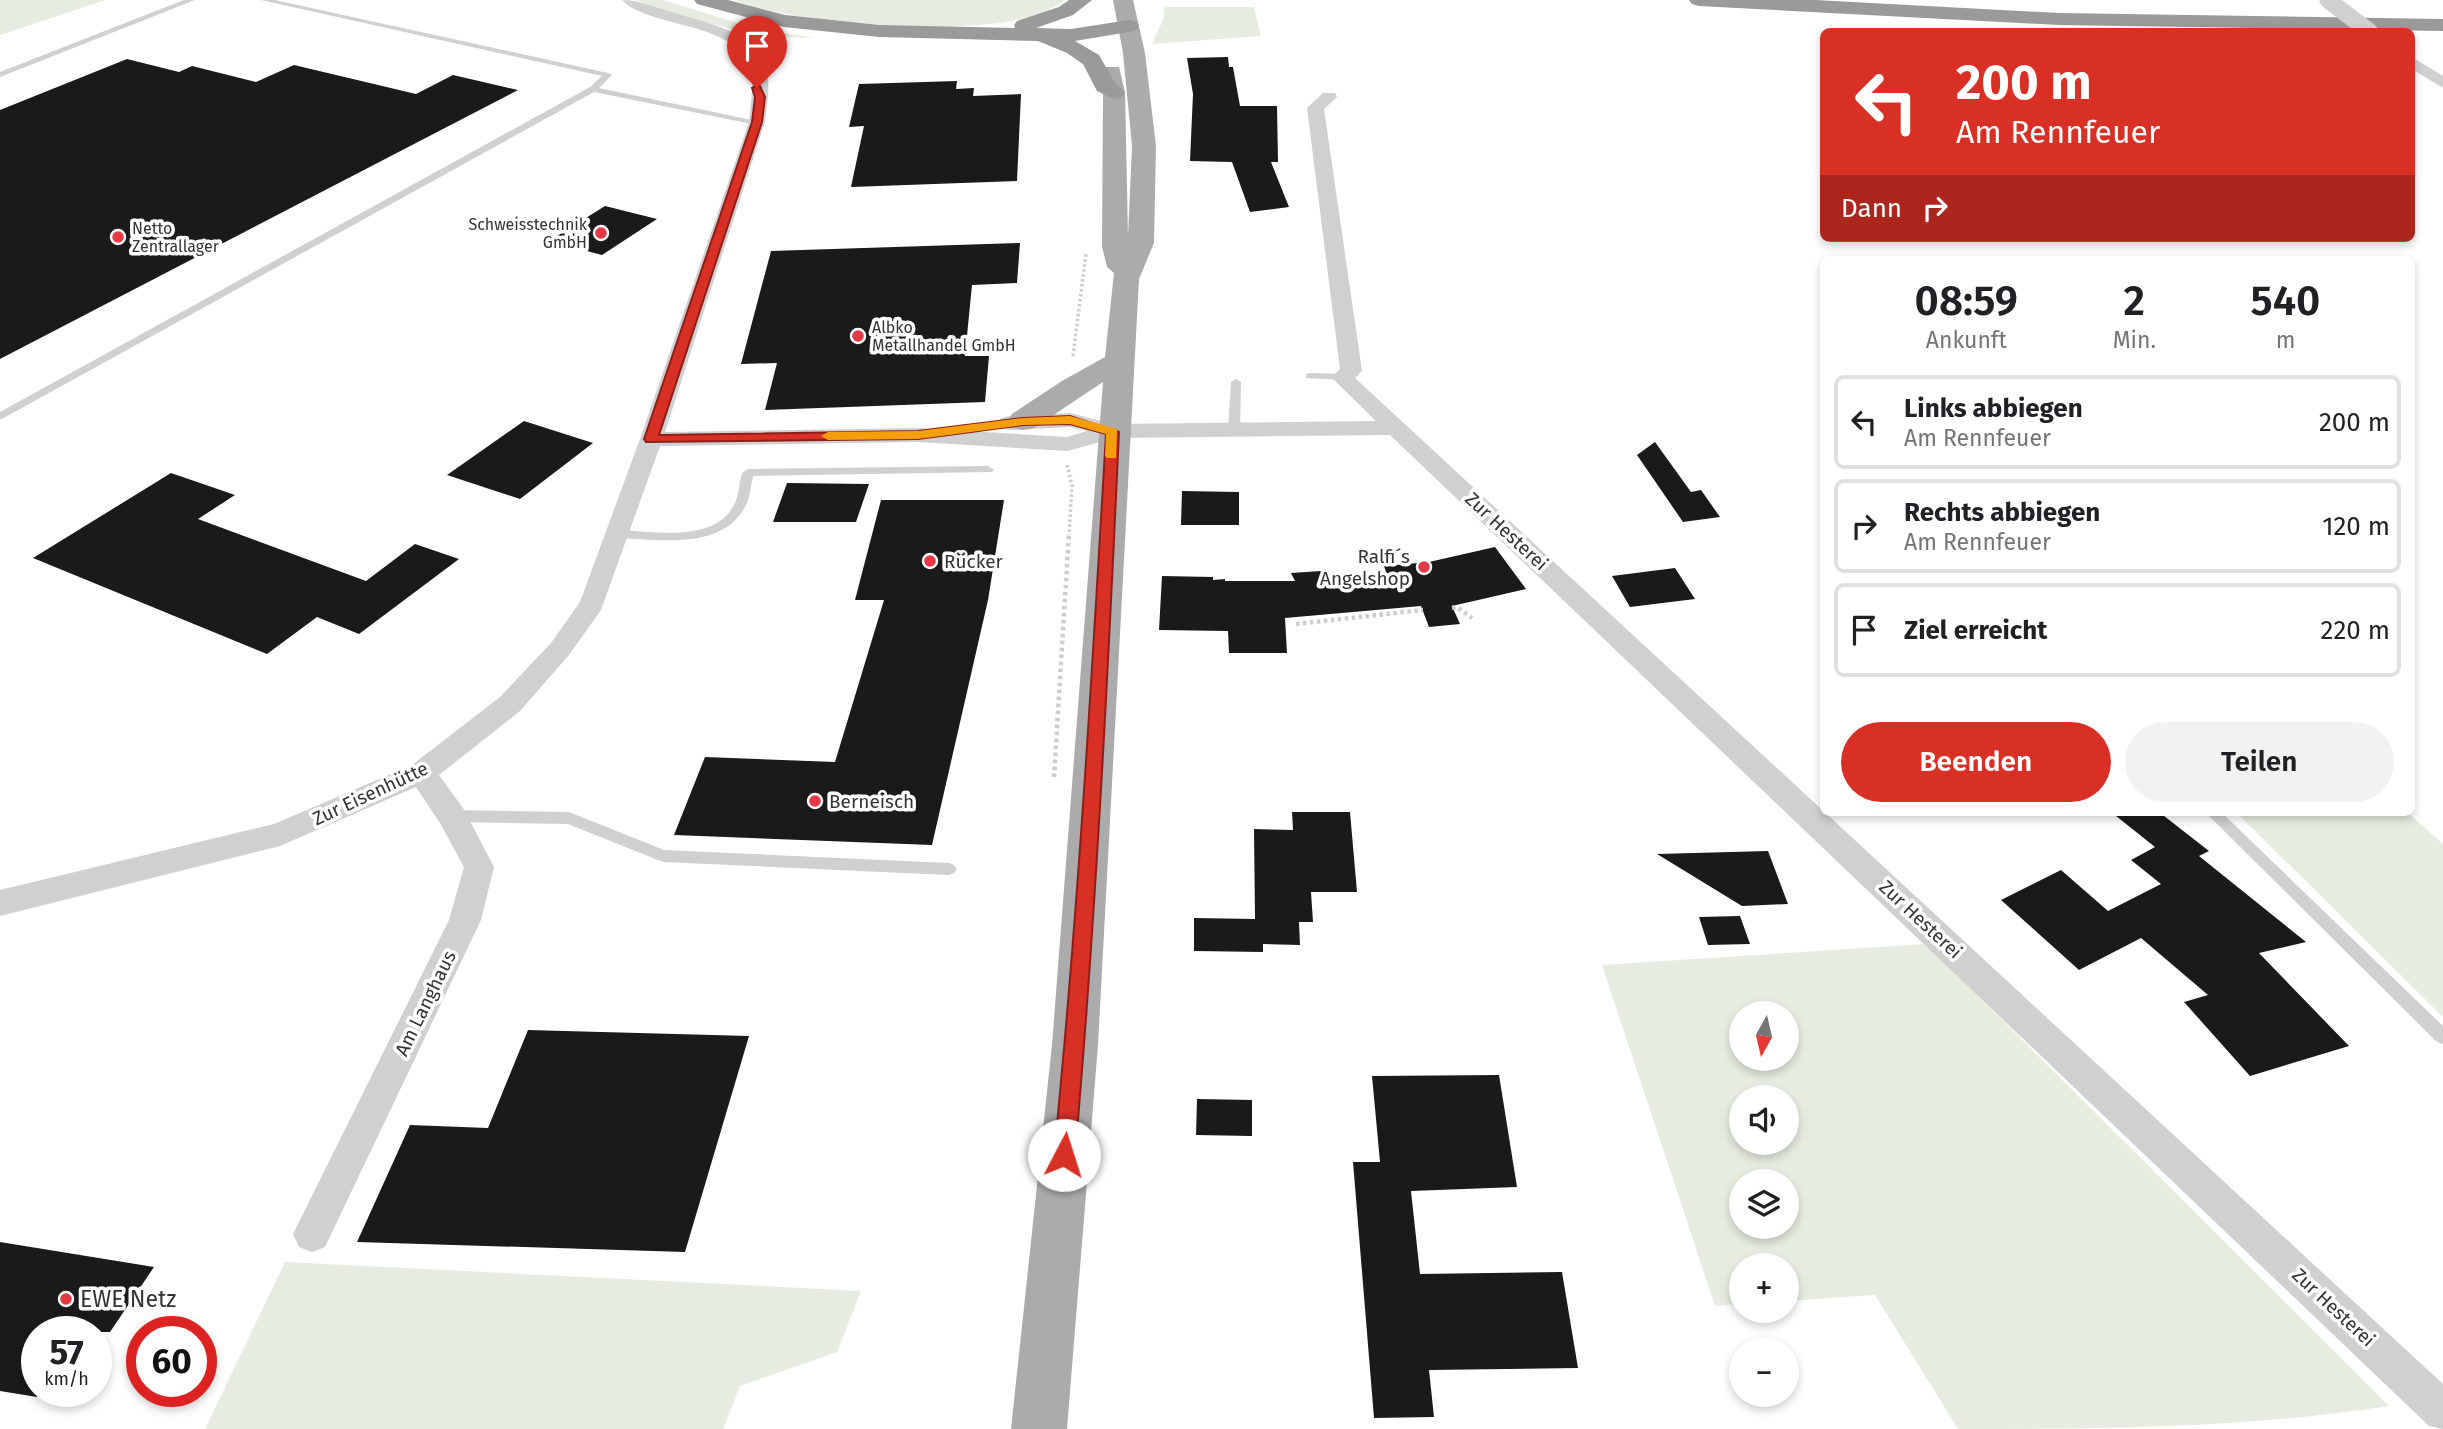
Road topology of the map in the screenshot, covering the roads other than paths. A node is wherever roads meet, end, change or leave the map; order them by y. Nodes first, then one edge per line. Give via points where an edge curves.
1 (191, 0) edge
2 (265, 0) edge
3 (629, 0) edge
4 (704, 0) edge
5 (1082, 0) edge
6 (1098, 0) edge
7 (1123, 0) edge
8 (1699, 0) edge
9 (1872, 0) edge
10 (1950, 0) edge
11 (2328, 0) edge
12 (1982, 5) junction
13 (2443, 14) edge
14 (1129, 25) junction
15 (2443, 25) edge
16 (1103, 26) junction
17 (2365, 28) edge
18 (1030, 30) junction
19 (2415, 64) edge
20 (0, 75) edge
21 (2443, 83) edge
22 (593, 89) junction
23 (1114, 92) junction
24 (1329, 97) dead end
25 (757, 122) junction
26 (1125, 279) junction
27 (1118, 362) junction
28 (1310, 376) dead end
29 (1342, 377) junction
30 (1236, 382) dead end
31 (0, 417) edge
32 (1023, 421) junction
33 (1396, 428) junction
34 (1234, 431) junction
35 (1113, 432) junction
36 (918, 435) junction
37 (651, 439) junction
38 (988, 470) dead end
39 (616, 534) junction
40 (422, 774) junction
41 (452, 816) junction
42 (2216, 816) edge
43 (949, 869) dead end
44 (0, 903) edge
45 (2443, 1037) edge
46 (312, 1234) dead end
47 (2443, 1412) edge
48 (1039, 1429) edge

1 - 20 lane
2 - 22 lane via 608,75
3 - 25 street, Zur Eisenhütte via 720,33 747,48 760,76
4 - 18 highway via 784,21 878,31
5 - 18 highway
6 - 16 main road
7 - 14 main road
8 - 15 highway via 2059,19
9 - 12 highway
10 - 12 highway
11 - 17 street, bridge
12 - 13 highway
14 - 16 highway
14 - 26 main road via 1144,146 1141,243
16 - 18 highway via 1071,35
16 - 23 main road
18 - 23 highway via 1090,57 1105,86
19 - 21 street
22 - 25 lane
22 - 31 lane
23 - 26 main road via 1115,246
24 - 29 street via 1315,108 1351,371
25 - 37 street, Zur Eisenhütte
26 - 27 main road
27 - 32 main road
27 - 35 main road
28 - 29 lane
29 - 33 street, Zur Hesterei
30 - 34 lane
32 - 35 street via 1070,420
32 - 36 street
33 - 34 street
33 - 47 street, Zur Hesterei
34 - 35 street
35 - 36 street via 1068,444
35 - 48 main road via 1075,1045
36 - 37 street
37 - 39 street, Zur Eisenhütte
38 - 39 lane via 748,473 739,506 722,526 700,535
39 - 40 street, Zur Eisenhütte via 592,604 559,649 510,704
40 - 41 street, Am Langhaus
40 - 44 street, Zur Eisenhütte via 280,834
41 - 43 lane via 569,818 663,856
41 - 46 street, Am Langhaus via 479,867 465,920
42 - 45 lane

